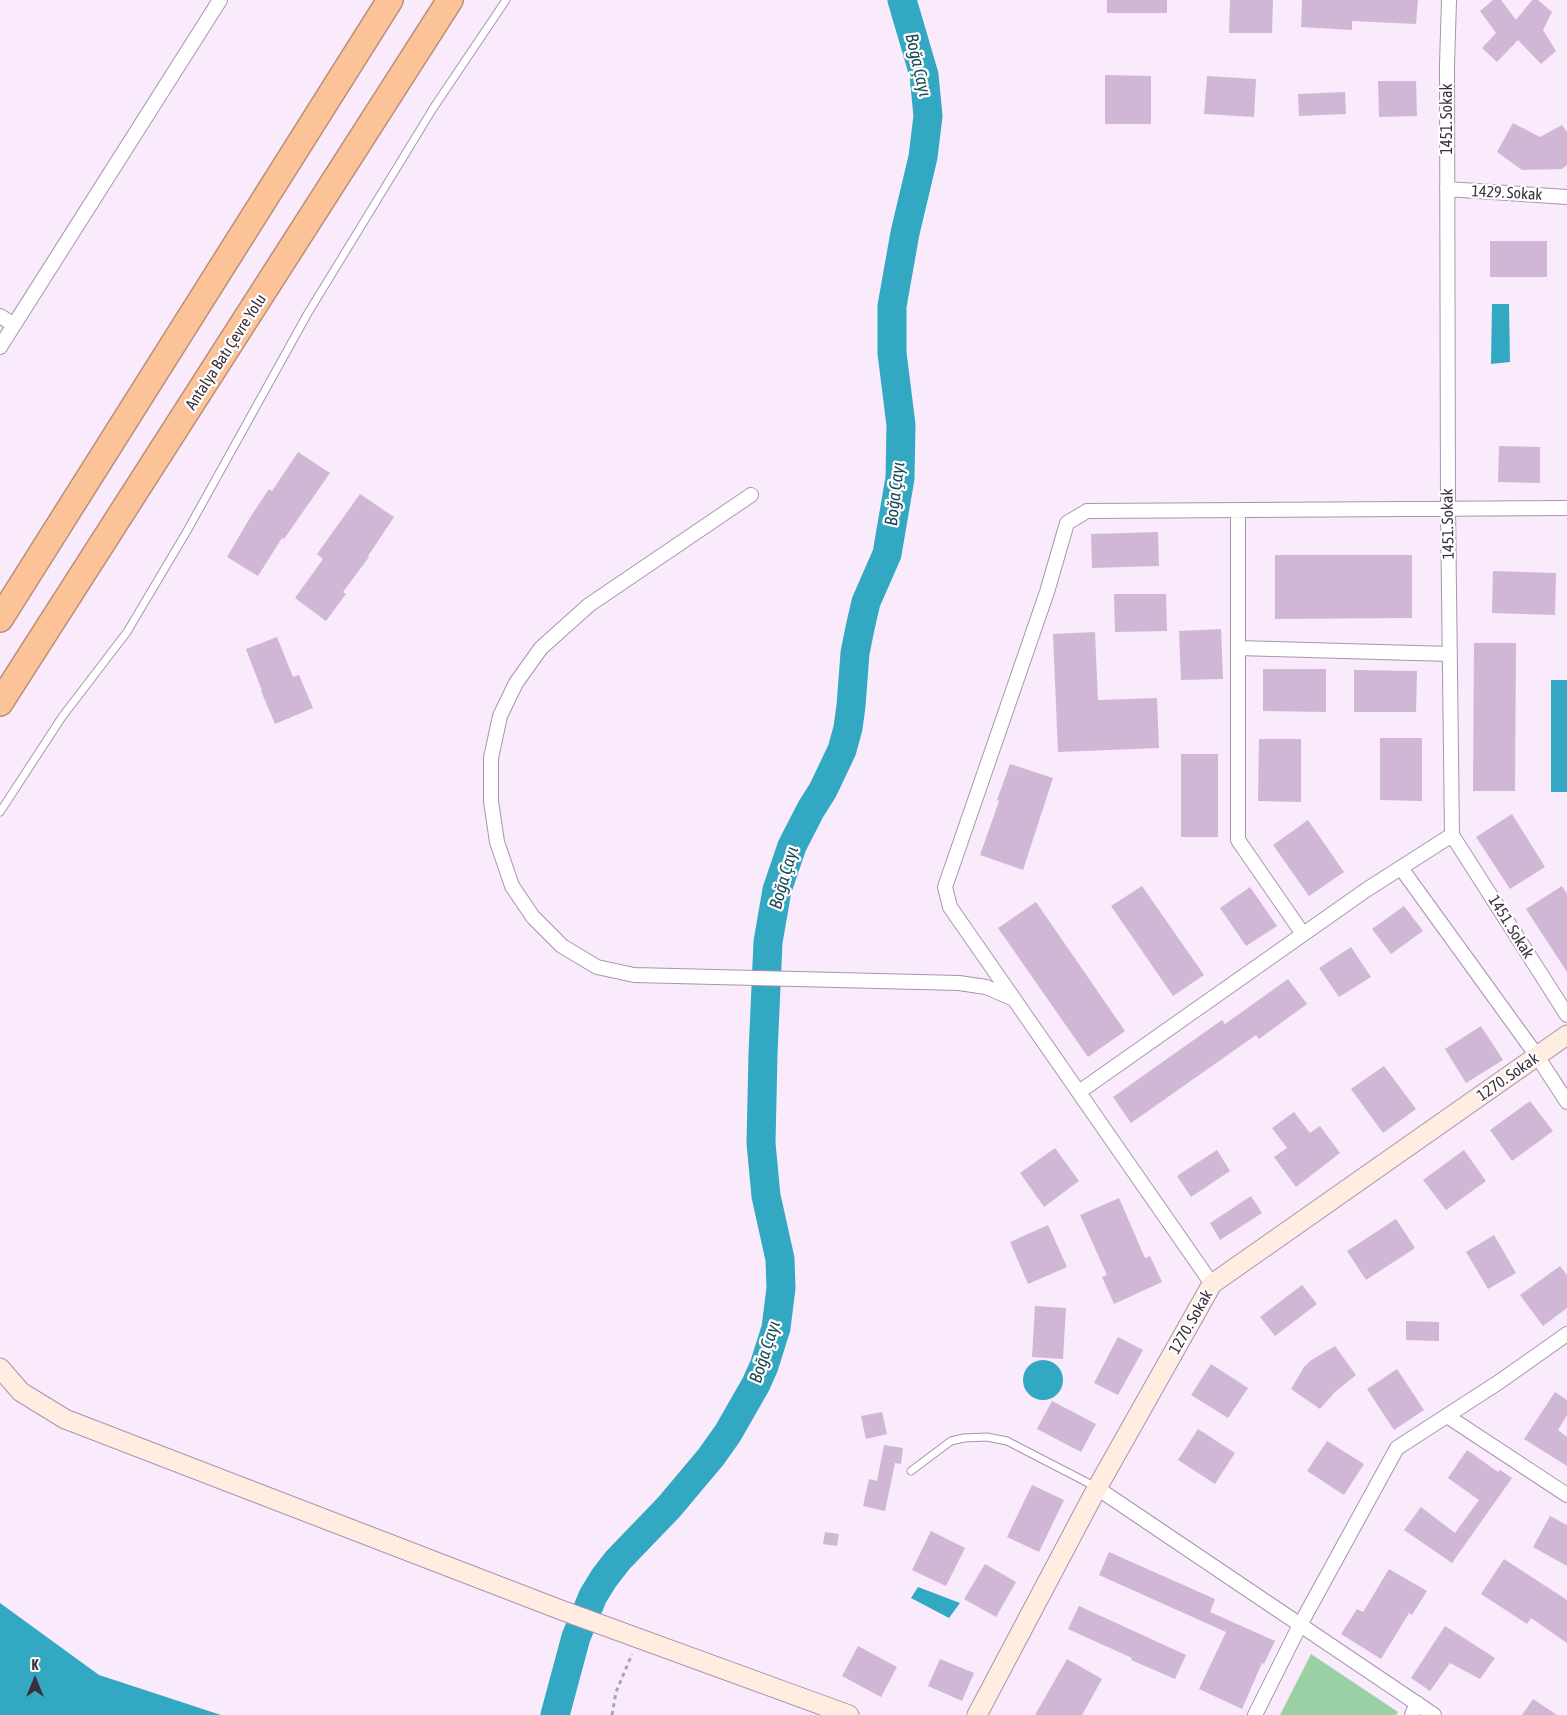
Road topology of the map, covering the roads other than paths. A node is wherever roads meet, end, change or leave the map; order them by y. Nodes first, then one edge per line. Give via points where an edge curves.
1 (220, 0) edge
2 (390, 0) edge
3 (450, 0) edge
4 (506, 0) edge
5 (1449, 0) edge
6 (1447, 189) junction
7 (1567, 197) edge
8 (0, 316) edge
9 (14, 325) junction
10 (0, 346) edge
11 (752, 495) dead end
12 (1567, 508) edge
13 (1448, 509) junction
14 (1238, 510) junction
15 (0, 619) edge
16 (1238, 648) junction
17 (1450, 654) junction
18 (0, 703) edge
19 (0, 812) edge
20 (1452, 835) junction
21 (1401, 868) junction
22 (1303, 934) junction
23 (1015, 999) junction
24 (1567, 1015) edge
25 (1567, 1035) edge
26 (1537, 1056) junction
27 (1079, 1092) junction
28 (1567, 1102) edge
29 (1212, 1284) junction
30 (1567, 1334) edge
31 (0, 1368) edge
32 (1447, 1416) junction
33 (911, 1471) dead end
34 (1097, 1488) junction
35 (1567, 1496) edge
36 (1300, 1625) junction
37 (1415, 1709) edge
38 (849, 1715) edge
39 (977, 1715) edge
40 (1255, 1715) edge
41 (1434, 1715) edge

1 - 9 street
2 - 15 highway
3 - 18 highway, Antalya Batı Çevre Yolu
4 - 19 lane via 434,107 308,312 127,632 62,717
5 - 6 street, 1451. Sokak
6 - 7 street, 1429. Sokak
6 - 13 street, 1451. Sokak
8 - 9 street
9 - 10 street
11 - 23 street via 589,605 541,648 516,683 500,716 491,758 491,801 497,842 512,886 533,917 562,946 597,968 634,975 959,983 986,988
12 - 13 street
13 - 14 street
13 - 17 street, 1451. Sokak
14 - 16 street
14 - 23 street via 1087,511 1067,523 1047,592 945,887 950,907
16 - 17 street
16 - 22 street via 1238,840
17 - 20 street, 1451. Sokak
20 - 21 street
20 - 24 street, 1451. Sokak
21 - 22 street
21 - 26 street
22 - 27 street
23 - 27 street
25 - 26 street, 1270. Sokak
26 - 28 street
26 - 29 street, 1270. Sokak
27 - 29 street
29 - 34 street, 1270. Sokak
30 - 32 street
31 - 38 street via 21,1392 65,1419 561,1610
32 - 35 street
32 - 36 street via 1397,1448
33 - 34 lane via 951,1441 987,1437 1007,1441
34 - 36 street
34 - 39 street, 1270. Sokak
36 - 37 street
36 - 40 street
37 - 41 street

